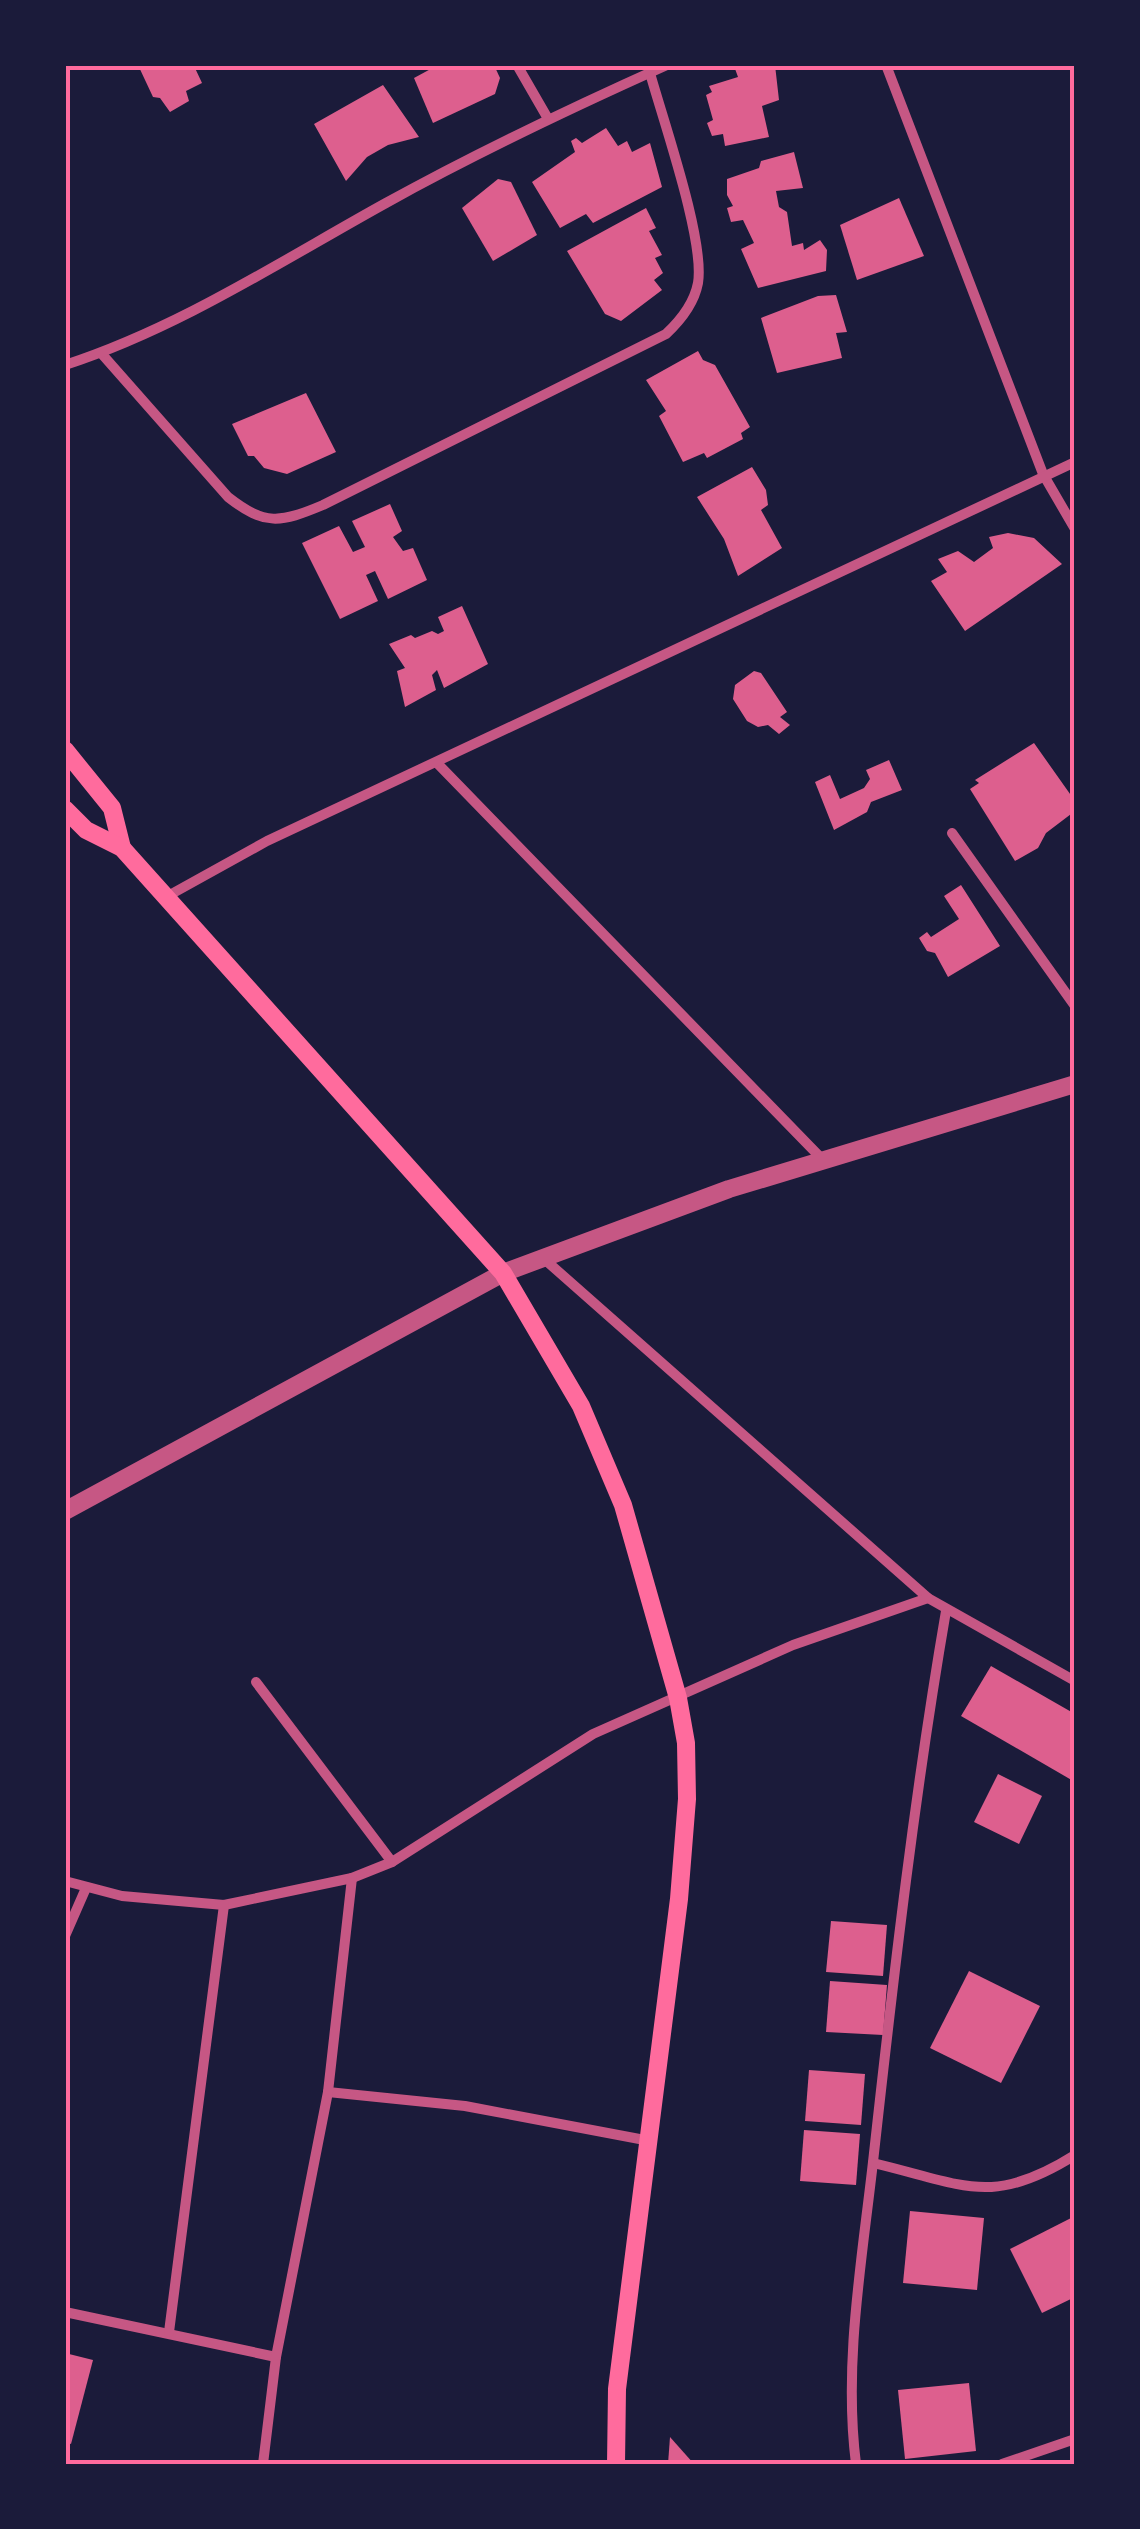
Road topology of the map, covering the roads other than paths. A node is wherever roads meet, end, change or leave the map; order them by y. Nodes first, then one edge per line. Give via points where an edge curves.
1 (517, 65) edge
2 (667, 65) edge
3 (886, 65) edge
4 (650, 73) junction
5 (547, 117) junction
6 (102, 354) junction
7 (65, 365) edge
8 (1075, 462) edge
9 (1042, 474) junction
10 (1075, 529) edge
11 (65, 750) edge
12 (438, 764) junction
13 (65, 809) edge
14 (952, 833) dead end
15 (122, 848) junction
16 (166, 898) junction
17 (1075, 1006) edge
18 (1075, 1084) edge
19 (824, 1160) junction
20 (543, 1258) junction
21 (503, 1273) junction
22 (65, 1511) edge
23 (928, 1598) junction
24 (946, 1610) junction
25 (1075, 1681) edge
26 (256, 1682) dead end
27 (678, 1698) junction
28 (392, 1862) junction
29 (352, 1878) junction
30 (65, 1882) edge
31 (86, 1888) junction
32 (224, 1905) junction
33 (65, 1936) edge
34 (328, 2092) junction
35 (650, 2141) junction
36 (1075, 2155) edge
37 (874, 2163) junction
38 (65, 2312) edge
39 (169, 2332) junction
40 (276, 2357) junction
41 (1075, 2439) edge
42 (263, 2464) edge
43 (616, 2464) edge
44 (856, 2464) edge
45 (1002, 2464) edge

1 - 5 street
2 - 4 street
3 - 9 street
4 - 5 street
4 - 6 street via 699,270 693,300 666,334 323,505 275,520 253,516 228,496
5 - 6 street via 211,302
6 - 7 street
8 - 9 street
9 - 10 street
9 - 12 street
11 - 15 main road via 112,808
12 - 16 street via 267,841
12 - 19 street
13 - 15 main road via 86,830
14 - 17 street
15 - 16 main road
16 - 21 main road
18 - 19 street
19 - 20 street
20 - 21 street
20 - 23 street
21 - 22 street
21 - 27 main road via 581,1406 624,1505
23 - 24 street
23 - 27 street via 794,1644
24 - 25 street
24 - 37 street via 921,1759
26 - 28 street
27 - 28 street via 593,1734
27 - 35 main road via 687,1799
28 - 29 street
29 - 32 street
29 - 34 street
30 - 31 street
31 - 32 street
31 - 33 street
32 - 39 street
34 - 35 street via 465,2106
34 - 40 street
35 - 43 main road via 617,2390
36 - 37 street via 1034,2180 998,2189
37 - 44 street via 855,2326
38 - 39 street
39 - 40 street
40 - 42 street
41 - 45 street

